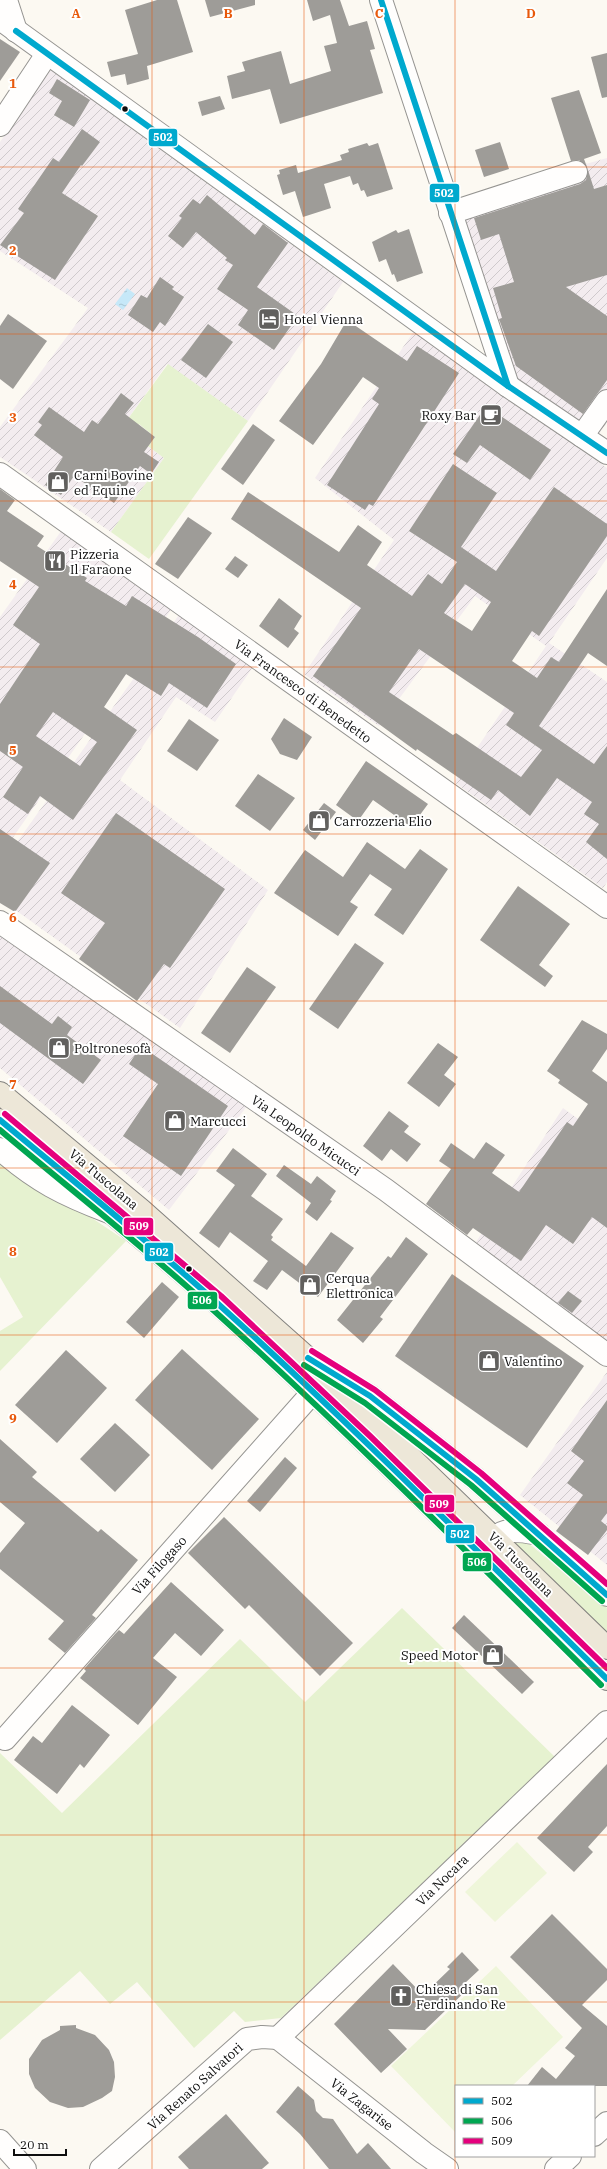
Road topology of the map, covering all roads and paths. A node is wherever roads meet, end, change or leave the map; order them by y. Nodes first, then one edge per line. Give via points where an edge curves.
1 (6, 0) edge
2 (381, 0) edge
3 (8, 25) edge
4 (47, 54) junction
5 (0, 125) edge
6 (576, 172) dead end
7 (450, 213) junction
8 (508, 386) junction
9 (607, 401) edge
10 (582, 436) junction
11 (607, 453) edge
12 (0, 474) edge
13 (607, 907) edge
14 (0, 922) edge
15 (0, 1093) edge
16 (0, 1120) edge
17 (0, 1149) edge
18 (110, 1213) junction
19 (607, 1355) edge
20 (314, 1363) junction
21 (313, 1392) junction
22 (539, 1534) junction
23 (495, 1539) junction
24 (490, 1564) junction
25 (607, 1595) edge
26 (607, 1648) edge
27 (607, 1680) edge
28 (602, 1726) edge
29 (5, 1739) dead end
30 (278, 2038) junction
31 (607, 2123) edge
32 (595, 2134) edge
33 (0, 2141) edge
34 (569, 2157) edge
35 (25, 2169) edge
36 (101, 2169) edge
37 (447, 2169) edge
38 (556, 2169) edge

1 - 3 street
2 - 7 street
3 - 4 street
4 - 5 street
4 - 8 street
6 - 7 street
7 - 8 street
8 - 10 street
9 - 10 street
10 - 11 street
12 - 13 street, Via Francesco di Benedetto
14 - 19 street, Via Leopoldo Micucci via 386,1190
15 - 20 main road, Via Tuscolana via 153,1220
16 - 18 main road, Via Tuscolana
17 - 18 street via 56,1190
18 - 21 main road, Via Tuscolana via 215,1302
20 - 22 street, Via Tuscolana via 377,1401 476,1479
20 - 23 main road, Via Tuscolana
21 - 24 main road, Via Tuscolana
21 - 29 street, Via Filogaso
22 - 23 street via 510,1530
22 - 25 street, Via Tuscolana
23 - 24 street via 491,1548
23 - 26 main road, Via Tuscolana
24 - 27 main road, Via Tuscolana
28 - 30 street, Via Nocara
30 - 36 street, Via Renato Salvatori via 247,2039
30 - 37 street, Via Zagarise
31 - 32 street
33 - 35 street
34 - 38 street

